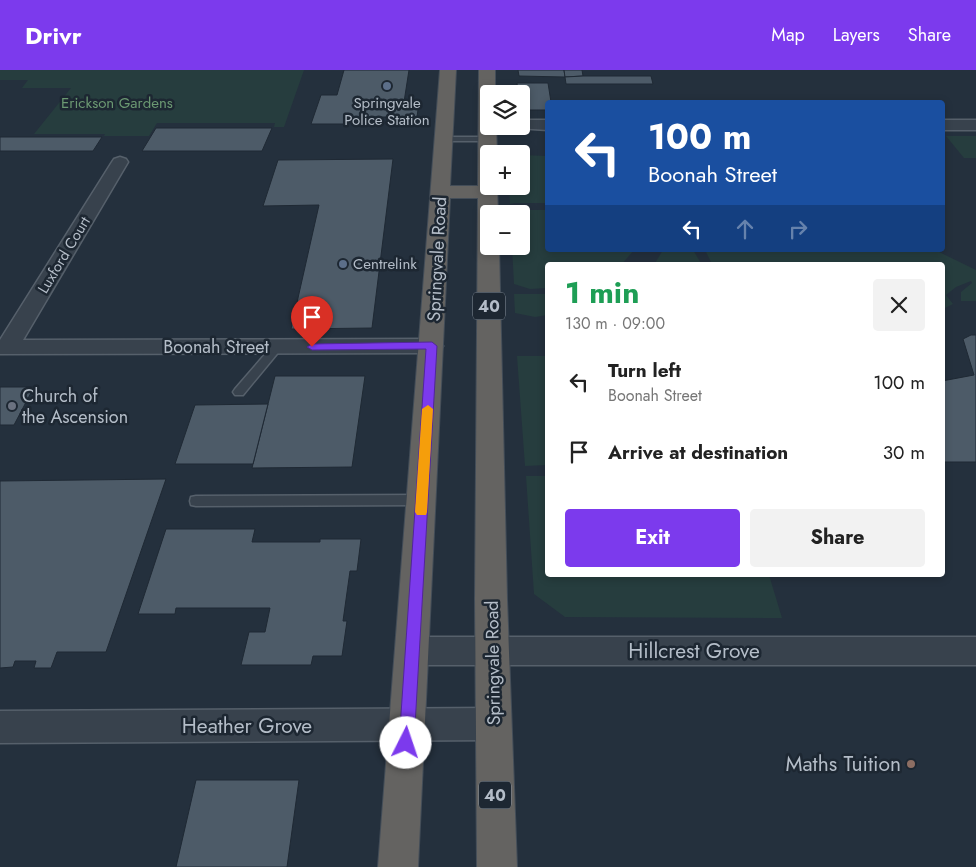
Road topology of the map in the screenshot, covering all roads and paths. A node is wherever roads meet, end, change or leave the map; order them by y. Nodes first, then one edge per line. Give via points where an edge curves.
1 (448, 70) edge
2 (487, 70) edge
3 (487, 85) edge
4 (530, 125) edge
5 (545, 125) edge
6 (945, 125) edge
7 (976, 125) edge
8 (480, 131) edge
9 (444, 139) junction
10 (120, 162) dead end
11 (441, 192) junction
12 (480, 192) edge
13 (488, 195) edge
14 (432, 346) junction
15 (4, 347) edge
16 (277, 347) junction
17 (239, 392) dead end
18 (422, 500) junction
19 (196, 501) dead end
20 (412, 651) junction
21 (492, 651) junction
22 (976, 651) edge
23 (407, 724) junction
24 (494, 724) junction
25 (0, 727) edge
26 (398, 867) edge
27 (497, 867) edge

1 - 9 highway, Springvale Road
2 - 3 highway, Springvale Road / 40
4 - 5 street
6 - 7 street
8 - 9 lane
9 - 11 highway, Springvale Road
10 - 15 street, Luxford Court
11 - 12 highway
11 - 14 highway, Springvale Road
13 - 21 highway, Springvale Road / 40
14 - 16 street, Boonah Street
14 - 18 highway, Springvale Road
15 - 16 street, Boonah Street
16 - 17 lane
18 - 19 lane
18 - 20 highway, Springvale Road
20 - 21 street, Hillcrest Grove
20 - 23 highway, Springvale Road
21 - 22 street, Hillcrest Grove
21 - 24 highway, Springvale Road / 40
23 - 24 street, Heather Grove
23 - 25 street, Heather Grove
23 - 26 highway, Springvale Road
24 - 27 highway, Springvale Road / 40

